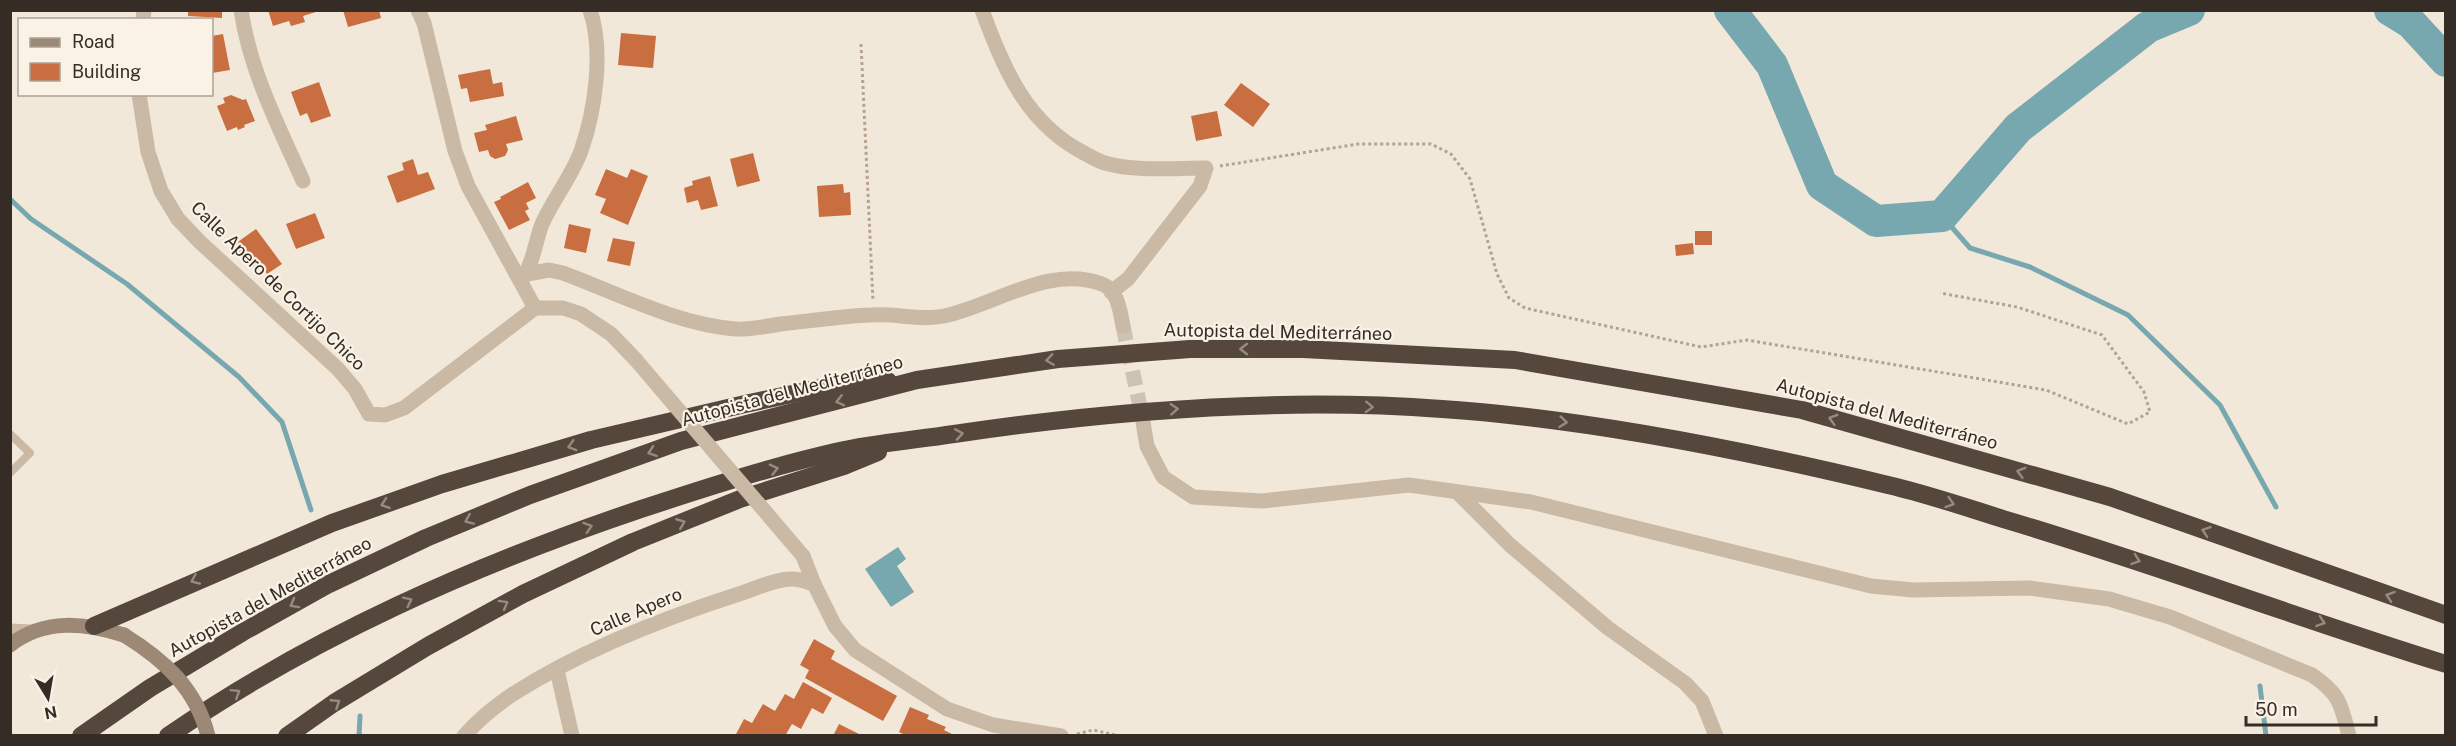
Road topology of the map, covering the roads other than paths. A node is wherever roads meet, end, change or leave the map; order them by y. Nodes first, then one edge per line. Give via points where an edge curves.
1 (241, 10) edge
2 (418, 10) edge
3 (590, 10) edge
4 (982, 10) edge
5 (139, 96) edge
6 (303, 181) dead end
7 (524, 277) junction
8 (1111, 292) junction
9 (535, 308) junction
10 (1123, 326) tunnel mouth
11 (917, 380) junction
12 (1142, 416) tunnel mouth
13 (10, 434) edge
14 (901, 442) junction
15 (10, 473) edge
16 (1458, 492) junction
17 (814, 584) junction
18 (2445, 615) edge
19 (94, 626) junction
20 (10, 631) edge
21 (31, 632) junction
22 (10, 645) edge
23 (2445, 664) edge
24 (556, 670) junction
25 (81, 735) edge
26 (168, 735) edge
27 (208, 735) edge
28 (287, 735) edge
29 (464, 735) edge
30 (572, 735) edge
31 (1061, 735) edge
32 (1716, 735) edge
33 (2349, 735) edge

1 - 6 street via 258,78
2 - 7 street via 468,186
3 - 7 street via 597,69 591,112 581,152 545,218
4 - 8 street via 1014,86 1042,124 1069,146 1104,163 1206,168 1200,186 1128,279
5 - 9 street, Calle Apero de Cortijo Chico via 148,152 161,190 178,219 338,369 369,414 385,415 404,408
7 - 8 street via 549,270 563,273 682,319 739,329 874,314 943,316 1049,281 1104,284
7 - 9 street
8 - 10 street via 1117,298
9 - 17 street, bridge via 563,308 581,314 611,334 803,555
18 -> 11 highway, Autopista del Mediterráneo via 2110,497 1802,410 1515,360 1190,349 1058,358
11 -> 19 highway via 858,381 756,402 591,440 453,481 332,523
11 -> 25 highway, Autopista del Mediterráneo via 681,441 530,495 426,538 329,584 243,632
12 - 16 street via 1147,446 1163,477 1193,497 1262,501 1409,485
13 - 15 lane via 30,453
14 -> 23 highway via 1042,421 1178,408 1310,405 1440,409 1573,423 1748,454 1894,486 2103,549
26 -> 14 highway via 348,630 446,582 542,543 709,487 839,451
28 -> 14 highway via 428,646 623,546 740,499 844,466
16 - 32 street via 1510,545 1608,628 1685,683 1702,701
16 - 33 street via 1531,502 1871,586 1913,590 2029,588 2109,599 2170,617 2312,675 2331,688
17 - 24 street, Calle Apero via 790,579 695,608
17 - 31 street via 835,626 855,650 947,709 993,725
19 - 21 main road via 62,625
19 - 27 main road, bridge via 124,635 172,670 198,708
20 - 21 street
21 - 22 main road
24 - 29 street, Calle Apero via 513,694
24 - 30 street

